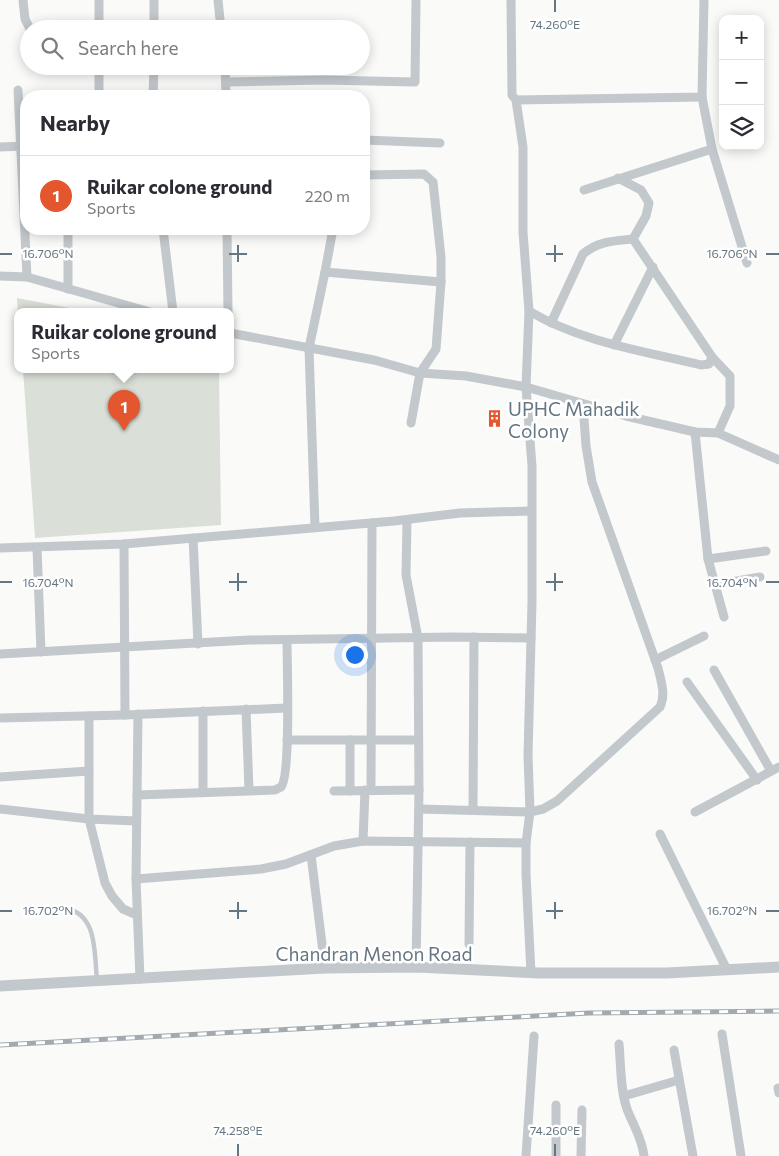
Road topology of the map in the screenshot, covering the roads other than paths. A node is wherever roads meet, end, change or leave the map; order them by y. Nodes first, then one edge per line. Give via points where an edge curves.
1 (23, 0) edge
2 (99, 0) edge
3 (154, 0) edge
4 (218, 0) edge
5 (416, 0) edge
6 (512, 0) edge
7 (704, 0) edge
8 (26, 20) edge
9 (99, 20) edge
10 (154, 20) edge
11 (220, 20) edge
12 (99, 75) edge
13 (154, 75) edge
14 (225, 75) edge
15 (226, 82) junction
16 (18, 90) dead end
17 (99, 90) edge
18 (153, 90) edge
19 (226, 90) edge
20 (702, 97) junction
21 (516, 100) junction
22 (20, 113) edge
23 (370, 140) edge
24 (440, 143) dead end
25 (0, 147) edge
26 (20, 147) edge
27 (712, 149) junction
28 (370, 175) edge
29 (618, 178) junction
30 (584, 190) dead end
31 (26, 235) edge
32 (68, 235) edge
33 (164, 235) edge
34 (227, 235) edge
35 (332, 235) edge
36 (632, 239) junction
37 (748, 263) dead end
38 (653, 267) junction
39 (325, 272) junction
40 (0, 276) edge
41 (27, 277) junction
42 (441, 282) junction
43 (68, 289) junction
44 (136, 308) edge
45 (173, 308) edge
46 (228, 308) edge
47 (529, 311) junction
48 (550, 323) junction
49 (234, 334) edge
50 (614, 345) junction
51 (309, 348) junction
52 (712, 357) junction
53 (420, 373) junction
54 (526, 387) junction
55 (582, 405) junction
56 (411, 423) dead end
57 (695, 432) junction
58 (718, 433) junction
59 (779, 460) edge
60 (531, 511) junction
61 (407, 520) junction
62 (372, 523) junction
63 (316, 527) junction
64 (193, 538) junction
65 (124, 544) junction
66 (0, 548) edge
67 (37, 548) junction
68 (766, 551) dead end
69 (708, 559) junction
70 (760, 577) dead end
71 (714, 585) junction
72 (724, 617) dead end
73 (704, 636) dead end
74 (474, 637) junction
75 (418, 638) junction
76 (531, 638) junction
77 (370, 639) junction
78 (287, 640) junction
79 (198, 644) junction
80 (126, 648) junction
81 (41, 652) junction
82 (0, 654) edge
83 (655, 660) junction
84 (714, 670) dead end
85 (687, 682) dead end
86 (286, 708) junction
87 (246, 709) junction
88 (203, 711) junction
89 (138, 714) junction
90 (125, 715) junction
91 (89, 716) junction
92 (0, 718) edge
93 (287, 740) junction
94 (350, 740) junction
95 (371, 740) junction
96 (418, 740) junction
97 (775, 769) edge
98 (89, 771) junction
99 (0, 777) edge
100 (757, 780) junction
101 (249, 790) junction
102 (368, 790) junction
103 (419, 790) junction
104 (334, 791) dead end
105 (350, 791) junction
106 (203, 792) junction
107 (137, 795) junction
108 (419, 808) junction
109 (0, 809) edge
110 (473, 810) junction
111 (530, 812) junction
112 (695, 812) dead end
113 (89, 819) junction
114 (136, 821) junction
115 (660, 834) dead end
116 (419, 840) junction
117 (363, 841) junction
118 (470, 842) junction
119 (526, 843) junction
120 (312, 855) junction
121 (136, 879) junction
122 (24, 908) dead end
123 (137, 915) junction
124 (469, 944) dead end
125 (416, 967) junction
126 (325, 968) junction
127 (779, 968) edge
128 (727, 970) junction
129 (531, 973) junction
130 (140, 978) junction
131 (97, 981) junction
132 (0, 986) edge
133 (722, 1034) dead end
134 (534, 1036) dead end
135 (619, 1044) dead end
136 (674, 1050) dead end
137 (679, 1080) junction
138 (778, 1088) edge
139 (779, 1093) edge
140 (624, 1096) junction
141 (556, 1106) dead end
142 (582, 1110) dead end
143 (526, 1156) edge
144 (556, 1156) edge
145 (581, 1156) edge
146 (644, 1156) edge
147 (693, 1156) edge
148 (741, 1156) edge

1 - 8 street
2 - 9 street
3 - 10 street
4 - 11 street
5 - 15 street via 415,82
6 - 21 street via 512,95
7 - 20 street
12 - 17 street
13 - 18 street
14 - 15 street
15 - 19 street
16 - 22 street
20 - 21 street
20 - 27 street
21 - 47 street via 523,147 523,232
23 - 24 street
25 - 26 street
27 - 29 street
27 - 37 street
28 - 42 street via 424,174 433,182
29 - 30 street
29 - 36 street via 641,190 649,203 646,216
31 - 41 street
32 - 43 street
33 - 45 street
34 - 46 street
35 - 39 street
36 - 38 street
36 - 48 street via 606,241 592,246 583,254
38 - 50 street
38 - 52 street
39 - 42 street
39 - 51 street
40 - 41 street
41 - 43 street
42 - 53 street via 436,349
43 - 44 street
47 - 48 street
47 - 54 street
48 - 50 street
49 - 51 street
50 - 52 street via 701,365 709,364
51 - 53 street via 374,360
51 - 63 street
52 - 58 street via 730,376 730,406
53 - 54 street via 466,376
53 - 56 street
54 - 55 street
54 - 60 street via 532,466
55 - 57 street
55 - 83 street via 592,482
57 - 58 street
57 - 69 street
58 - 59 street
60 - 61 street via 460,513
60 - 76 street
61 - 62 street
61 - 75 street via 406,575
62 - 63 street
62 - 77 street
63 - 64 street
64 - 65 street
64 - 79 street
65 - 67 street
65 - 80 street
66 - 67 street
67 - 81 street
68 - 69 street
69 - 71 street
70 - 71 street
71 - 72 street
73 - 83 street
74 - 75 street
74 - 76 street
74 - 110 street
75 - 77 street
75 - 96 street
76 - 111 street
77 - 78 street
77 - 95 street
78 - 79 street
78 - 86 street
79 - 80 street
80 - 81 street
80 - 90 street
81 - 82 street
83 - 111 street via 664,691 660,707 557,801
84 - 97 street
85 - 100 street
86 - 87 street
86 - 93 street
87 - 88 street
87 - 101 street
88 - 89 street
88 - 106 street
89 - 90 street
89 - 107 street
90 - 91 street
91 - 92 street
91 - 98 street
93 - 94 street
93 - 101 street via 284,784 275,790
94 - 95 street
94 - 105 street
95 - 96 street
95 - 102 street
96 - 103 street
97 - 100 street
98 - 99 street
98 - 113 street
100 - 112 street
101 - 106 street
102 - 103 street
102 - 105 street
102 - 117 street
103 - 108 street
104 - 105 street
106 - 107 street
107 - 114 street
108 - 110 street
108 - 116 street
109 - 113 street
110 - 111 street
111 - 119 street
113 - 114 street
113 - 123 street via 105,883 123,908
114 - 121 street
115 - 128 street
116 - 117 street
116 - 118 street
116 - 125 street
117 - 120 street via 334,846
118 - 119 street
118 - 124 street
119 - 129 street via 526,918
120 - 121 street via 262,870
120 - 126 street
121 - 123 street
122 - 131 lane via 64,908 86,919 92,932
123 - 130 street
125 - 126 street, Chandran Menon Road
125 - 129 street, Chandran Menon Road
126 - 130 street, Chandran Menon Road
127 - 128 street, Chandran Menon Road
128 - 129 street, Chandran Menon Road
130 - 131 street, Chandran Menon Road
131 - 132 street, Chandran Menon Road
133 - 148 street
134 - 143 street
135 - 140 street
136 - 137 street
137 - 140 street
137 - 147 street
138 - 139 street
140 - 146 street via 639,1133
141 - 144 street
142 - 145 street

